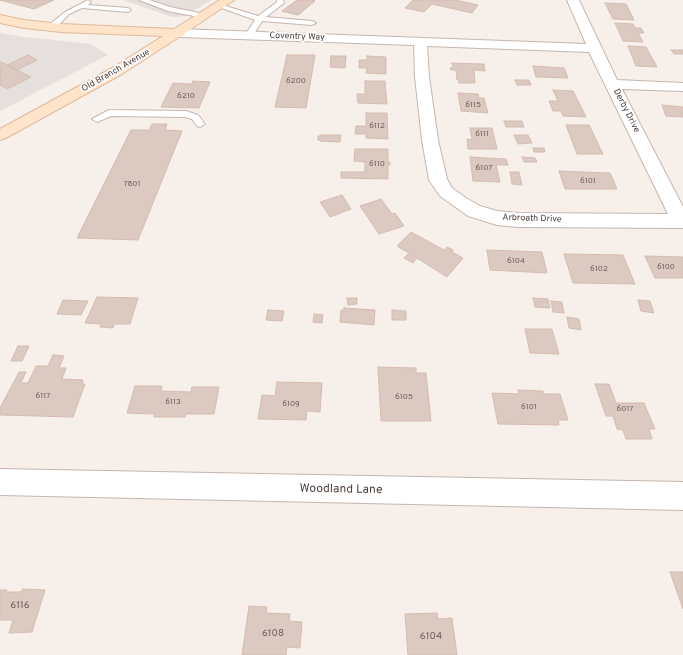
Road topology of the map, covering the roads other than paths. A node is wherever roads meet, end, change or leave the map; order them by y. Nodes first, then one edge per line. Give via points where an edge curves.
1 (142, 0) edge
2 (280, 0) edge
3 (574, 0) edge
4 (90, 2) dead end
5 (224, 3) edge
6 (81, 6) junction
7 (128, 10) dead end
8 (204, 16) junction
9 (0, 19) edge
10 (259, 19) junction
11 (312, 23) dead end
12 (52, 27) junction
13 (101, 30) junction
14 (179, 32) junction
15 (249, 35) junction
16 (420, 41) junction
17 (594, 48) junction
18 (117, 71) junction
19 (612, 84) junction
20 (683, 87) edge
21 (97, 119) dead end
22 (200, 124) dead end
23 (0, 135) edge
24 (682, 221) edge
25 (0, 482) edge
26 (683, 496) edge

1 - 8 lane via 168,9
2 - 10 lane via 281,3
3 - 17 street, Derby Drive
4 - 6 lane
5 - 8 main road, Old Branch Avenue
5 - 10 lane
6 - 7 lane
6 - 12 lane via 67,13
8 - 14 main road, Old Branch Avenue
9 - 12 main road, Coventry Way
10 - 11 lane
10 - 15 lane
12 - 13 main road, Coventry Way
13 - 14 main road, Coventry Way
13 - 18 main road via 120,37 129,46 126,61
14 - 15 street, Coventry Way
14 - 18 main road, Old Branch Avenue
15 - 16 street, Coventry Way
16 - 17 street, Coventry Way
16 - 24 street, Arbroath Drive via 430,140 438,180 446,192 460,202 474,211 497,218 518,220
17 - 19 street, Derby Drive
18 - 23 main road, Old Branch Avenue
19 - 20 street
19 - 24 street, Derby Drive
21 - 22 lane via 109,113 186,114 195,117
25 - 26 street, Woodland Lane

